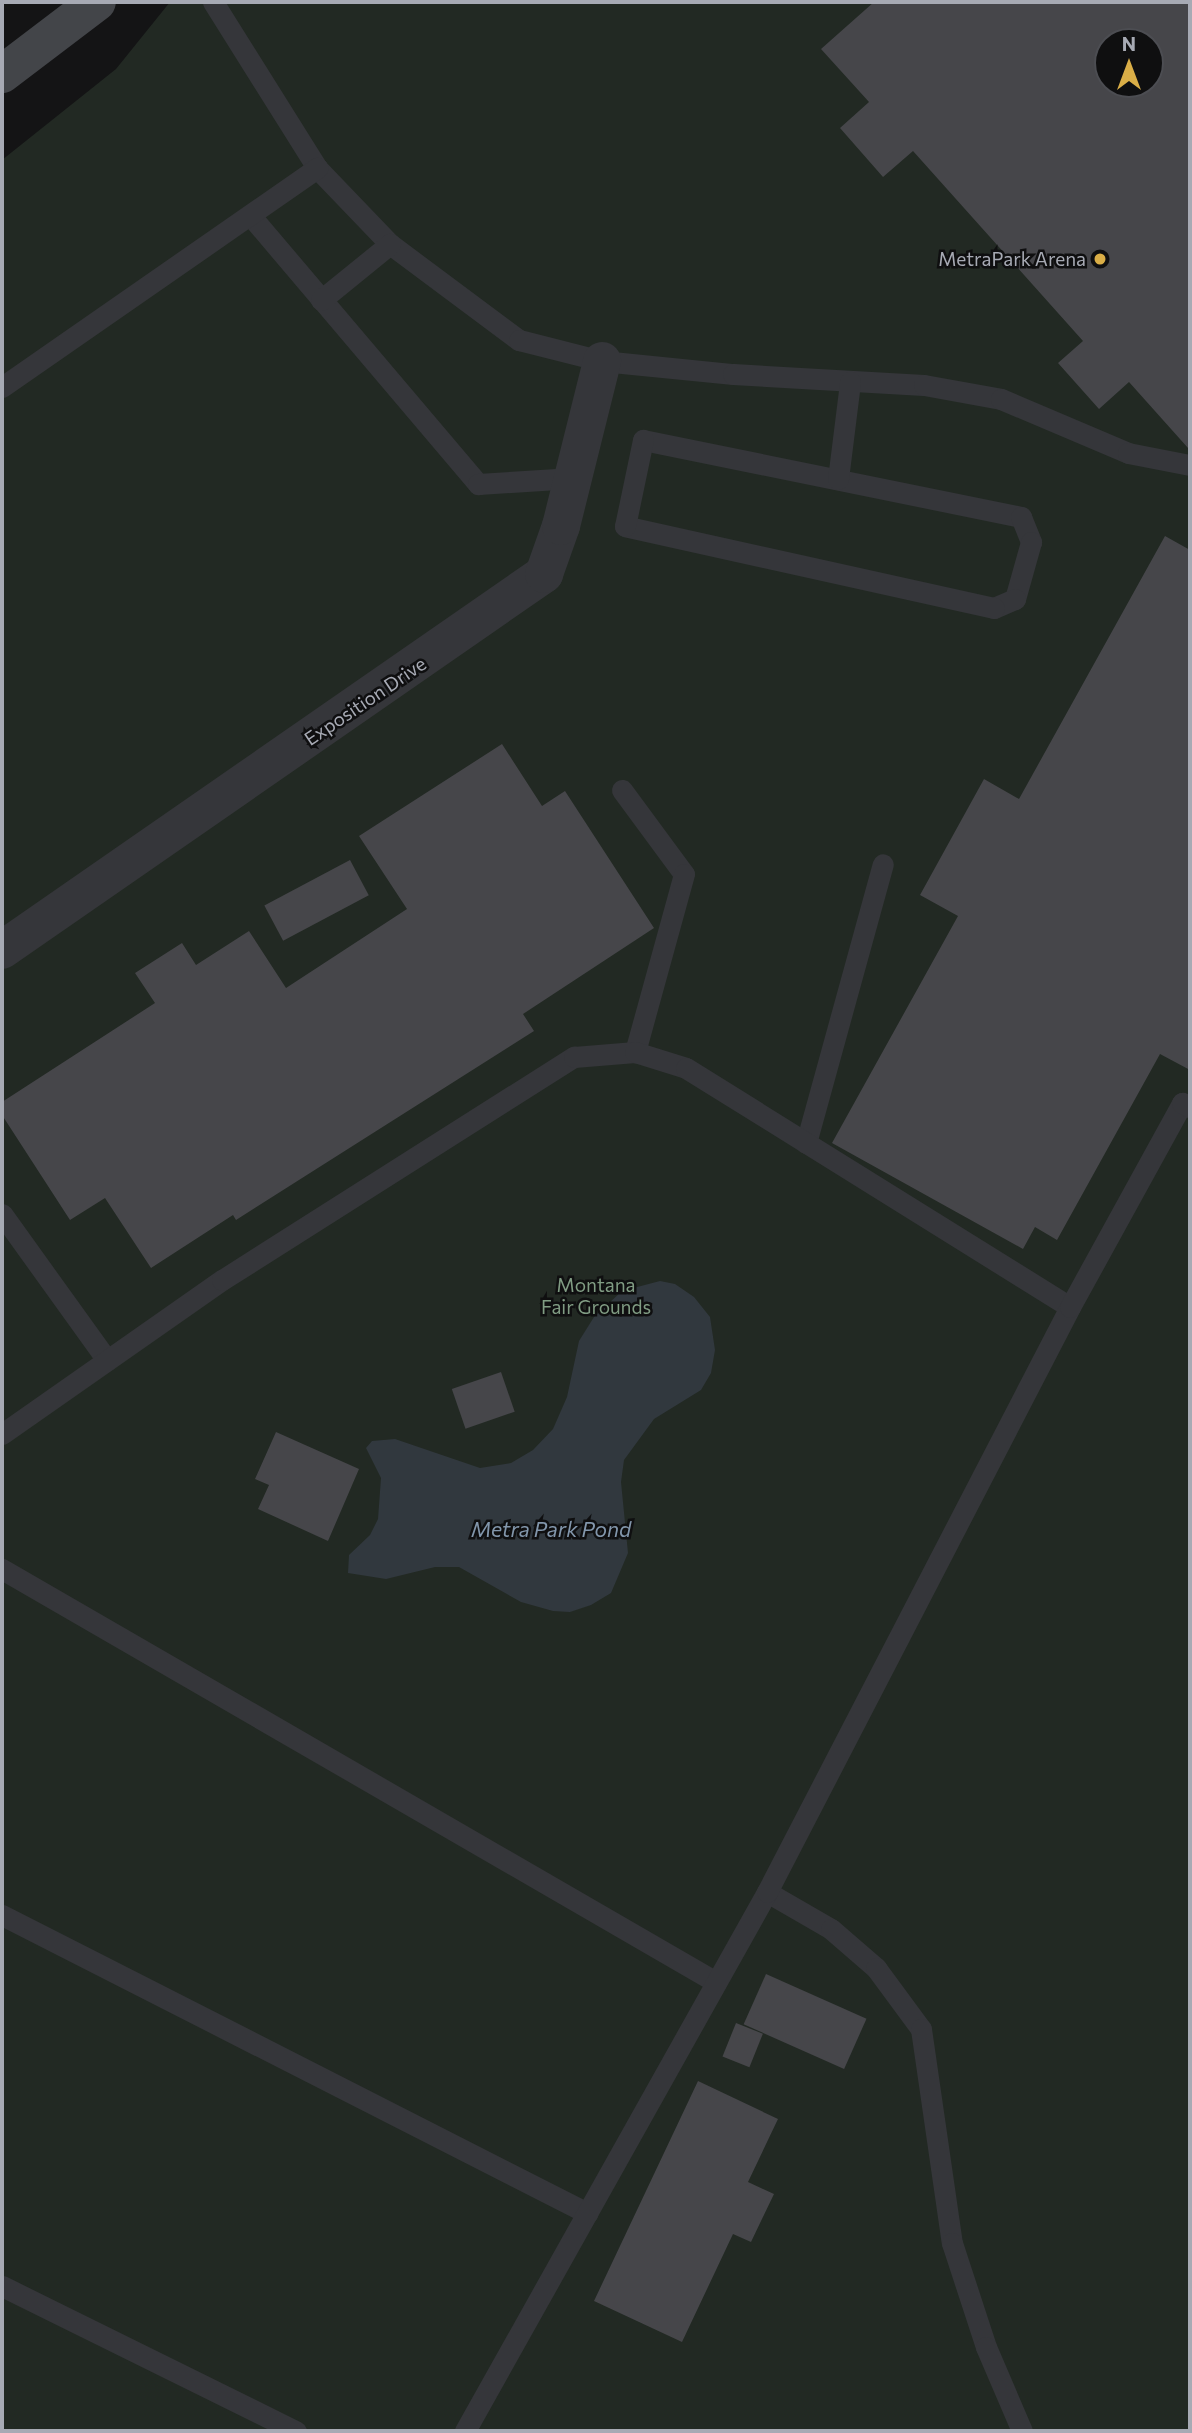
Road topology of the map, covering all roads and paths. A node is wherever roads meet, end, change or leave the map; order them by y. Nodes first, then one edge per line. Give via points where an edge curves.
1 (97, 2) edge
2 (213, 2) edge
3 (2, 74) edge
4 (317, 168) junction
5 (250, 215) junction
6 (390, 244) junction
7 (321, 300) junction
8 (602, 361) junction
9 (850, 382) junction
10 (2, 387) edge
11 (1190, 465) edge
12 (573, 478) junction
13 (838, 479) junction
14 (622, 790) dead end
15 (883, 864) dead end
16 (2, 950) edge
17 (635, 1052) junction
18 (1190, 1107) edge
19 (806, 1143) junction
20 (2, 1214) edge
21 (1070, 1307) junction
22 (107, 1360) junction
23 (2, 1434) edge
24 (2, 1569) edge
25 (767, 1892) junction
26 (2, 1915) edge
27 (716, 1982) junction
28 (587, 2213) junction
29 (2, 2286) edge
30 (296, 2431) edge
31 (465, 2431) edge
32 (1022, 2431) edge

1 - 3 main road
2 - 4 lane
4 - 5 lane
4 - 6 lane
5 - 7 lane
5 - 10 lane
6 - 7 lane
6 - 8 lane via 519,340
7 - 12 lane via 478,484
8 - 9 lane
8 - 12 street, Exposition Drive
9 - 11 lane via 924,385 1001,399 1128,453
9 - 13 lane
12 - 16 street, Exposition Drive via 544,574
13 - 13 lane via 643,440 625,526 994,608 1015,599 1031,541 1021,517
14 - 17 lane via 684,874
15 - 19 lane
17 - 19 lane via 686,1068
17 - 22 lane via 574,1057 222,1280
18 - 21 lane via 1182,1103
19 - 21 lane
20 - 22 lane
21 - 25 lane
22 - 23 lane
24 - 27 lane
25 - 27 lane
25 - 32 lane via 831,1929 876,1968 922,2029 952,2243 986,2347
26 - 28 lane
27 - 28 lane
28 - 31 lane
29 - 30 lane

